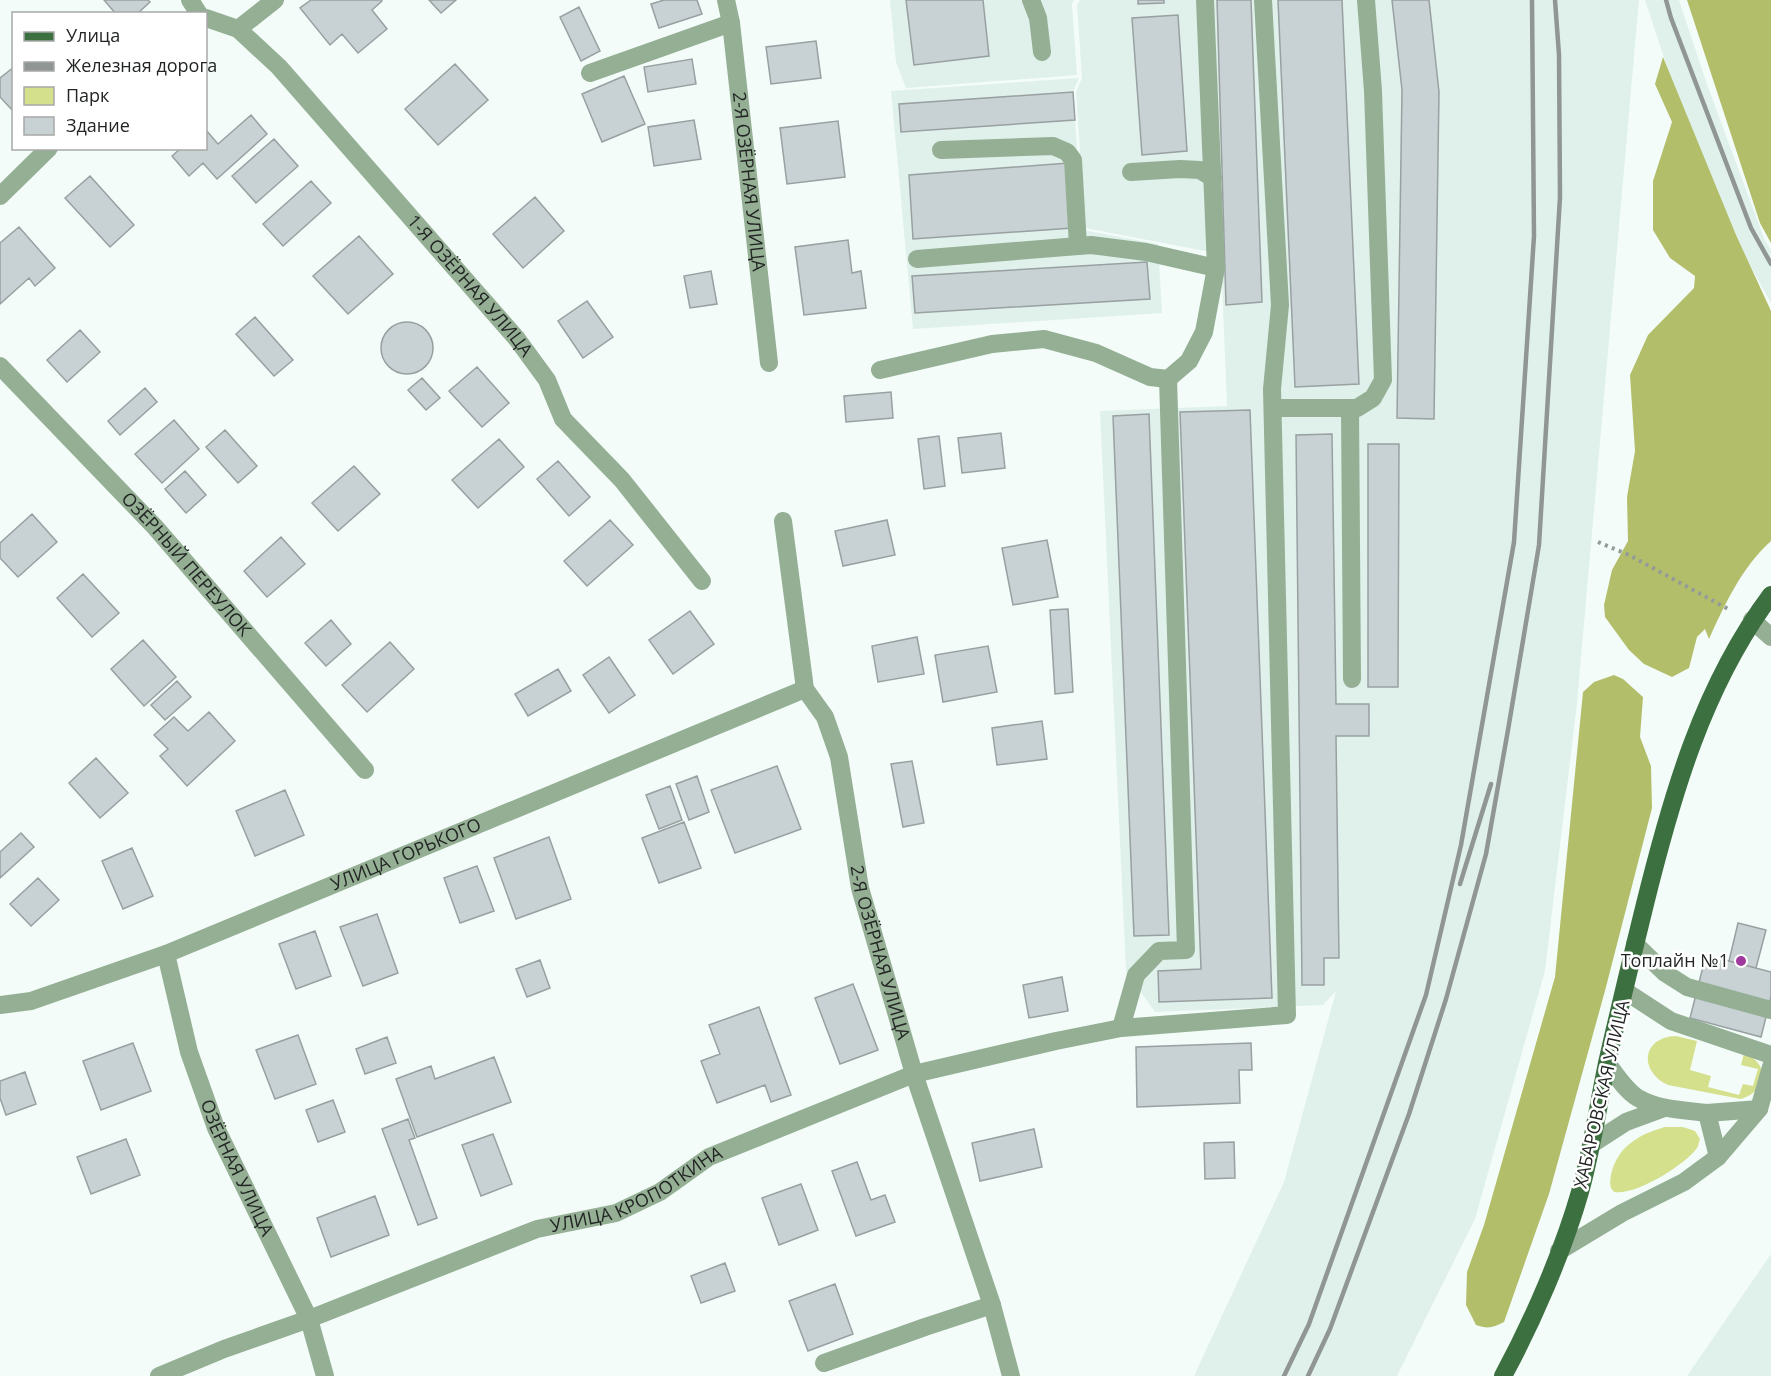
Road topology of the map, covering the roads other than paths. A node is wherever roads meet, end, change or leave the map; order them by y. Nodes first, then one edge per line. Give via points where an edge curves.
1 (275, 0) edge
2 (726, 0) edge
3 (1031, 0) edge
4 (1204, 0) edge
5 (1263, 0) edge
6 (1366, 0) edge
7 (207, 18) edge
8 (731, 23) junction
9 (238, 29) junction
10 (1042, 52) dead end
11 (590, 73) dead end
12 (47, 150) edge
13 (941, 150) dead end
14 (1131, 172) dead end
15 (1213, 178) junction
16 (0, 196) edge
17 (1078, 246) junction
18 (917, 259) dead end
19 (1216, 268) junction
20 (768, 363) dead end
21 (0, 366) edge
22 (880, 370) dead end
23 (1168, 379) junction
24 (1273, 408) junction
25 (1350, 408) junction
26 (783, 521) dead end
27 (702, 581) dead end
28 (1771, 595) edge
29 (1752, 620) junction
30 (1771, 637) edge
31 (1352, 679) dead end
32 (805, 689) junction
33 (365, 770) dead end
34 (1635, 944) junction
35 (166, 954) junction
36 (1625, 991) junction
37 (0, 1005) edge
38 (1771, 1010) edge
39 (1121, 1028) junction
40 (1771, 1055) edge
41 (1607, 1063) junction
42 (1771, 1066) edge
43 (914, 1074) junction
44 (1664, 1108) junction
45 (1759, 1109) junction
46 (1707, 1113) junction
47 (1592, 1144) junction
48 (1718, 1156) junction
49 (1559, 1251) junction
50 (992, 1305) junction
51 (309, 1319) junction
52 (824, 1363) dead end
53 (159, 1376) edge
54 (326, 1376) edge
55 (1011, 1376) edge
56 (1503, 1376) edge

1 - 9 street
2 - 8 street, 2-Я ОЗЁРНАЯ УЛИЦА
3 - 10 street via 1038,18
4 - 15 street
5 - 24 street via 1280,305
6 - 25 street via 1383,380 1373,398
7 - 9 street, 1-Я ОЗЁРНАЯ УЛИЦА
8 - 11 street
8 - 20 street, 2-Я ОЗЁРНАЯ УЛИЦА
9 - 27 street, 1-Я ОЗЁРНАЯ УЛИЦА via 279,67 517,339 547,380 563,419 622,480
12 - 16 street
13 - 17 street via 1053,146 1067,152 1073,160
14 - 15 street via 1200,170
15 - 19 street
17 - 18 street
17 - 19 street via 1146,252
19 - 23 street via 1204,332 1189,361
21 - 33 street, ОЗЁРНЫЙ ПЕРЕУЛОК via 155,527
22 - 23 street via 992,344 1044,339 1096,353 1150,377
23 - 39 street via 1186,951 1159,951 1136,975
24 - 25 street
24 - 39 street, УЛИЦА КРОПОТКИНА via 1287,1015
25 - 31 street
26 - 32 street, 2-Я ОЗЁРНАЯ УЛИЦА
28 - 29 main road, ХАБАРОВСКАЯ УЛИЦА
29 - 30 street
29 - 34 main road, ХАБАРОВСКАЯ УЛИЦА via 1722,673 1695,734 1663,834
32 - 35 street, УЛИЦА ГОРЬКОГО
32 - 43 street, 2-Я ОЗЁРНАЯ УЛИЦА via 825,717 839,757 861,888
34 - 36 main road, ХАБАРОВСКАЯ УЛИЦА
34 - 38 street via 1665,973 1687,987
35 - 37 street, УЛИЦА ГОРЬКОГО via 31,1001
35 - 51 street, ОЗЁРНАЯ УЛИЦА via 189,1052 216,1128
36 - 40 street via 1671,1021
36 - 41 main road, ХАБАРОВСКАЯ УЛИЦА
39 - 43 street, УЛИЦА КРОПОТКИНА
41 - 44 street via 1638,1098
41 - 47 main road, ХАБАРОВСКАЯ УЛИЦА
42 - 45 street
43 - 50 street, 2-Я ОЗЁРНАЯ УЛИЦА
43 - 51 street, УЛИЦА КРОПОТКИНА via 709,1157 660,1192 616,1213 537,1229
44 - 46 street
44 - 47 street via 1626,1122
45 - 46 street
45 - 48 street
46 - 48 street
47 - 49 main road, ХАБАРОВСКАЯ УЛИЦА
48 - 49 street via 1684,1182
49 - 56 main road, ХАБАРОВСКАЯ УЛИЦА
50 - 52 street
50 - 55 street, 2-Я ОЗЁРНАЯ УЛИЦА
51 - 53 street, УЛИЦА КРОПОТКИНА
51 - 54 street, ОЗЁРНАЯ УЛИЦА

